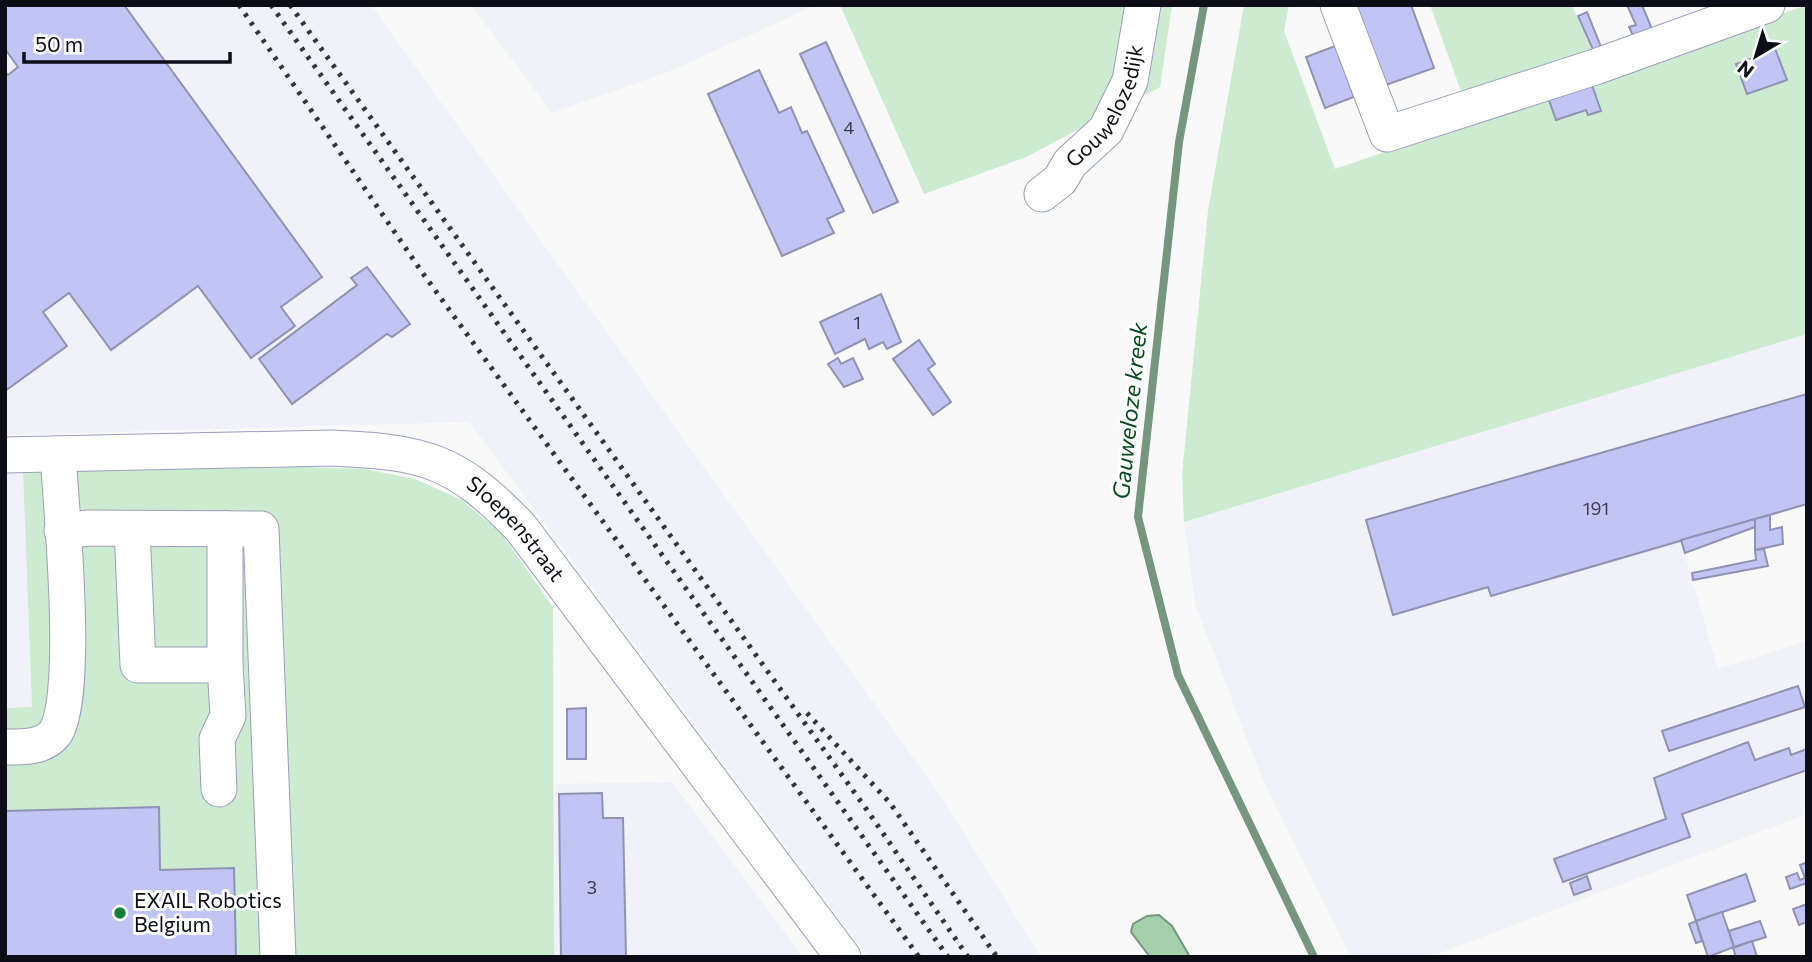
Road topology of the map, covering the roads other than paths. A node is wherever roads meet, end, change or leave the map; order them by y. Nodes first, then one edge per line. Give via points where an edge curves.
1 (1143, 5) edge
2 (1338, 5) edge
3 (1767, 5) edge
4 (1042, 194) dead end
5 (58, 454) junction
6 (5, 455) edge
7 (132, 528) junction
8 (225, 529) junction
9 (62, 531) junction
10 (225, 665) junction
11 (5, 747) edge
12 (219, 789) dead end
13 (278, 957) edge
14 (843, 957) edge

1 - 4 street, Gouwelozedijk via 1130,81 1106,130
2 - 3 street via 1387,134
5 - 6 street, Sloepenstraat
5 - 9 street
5 - 14 street, Sloepenstraat via 384,450 458,472 521,528
7 - 8 street
7 - 9 street
7 - 10 street via 138,665
8 - 10 street
8 - 13 street via 261,529
9 - 11 street via 69,671 63,708 55,733 35,746
10 - 12 street via 228,716 217,739

